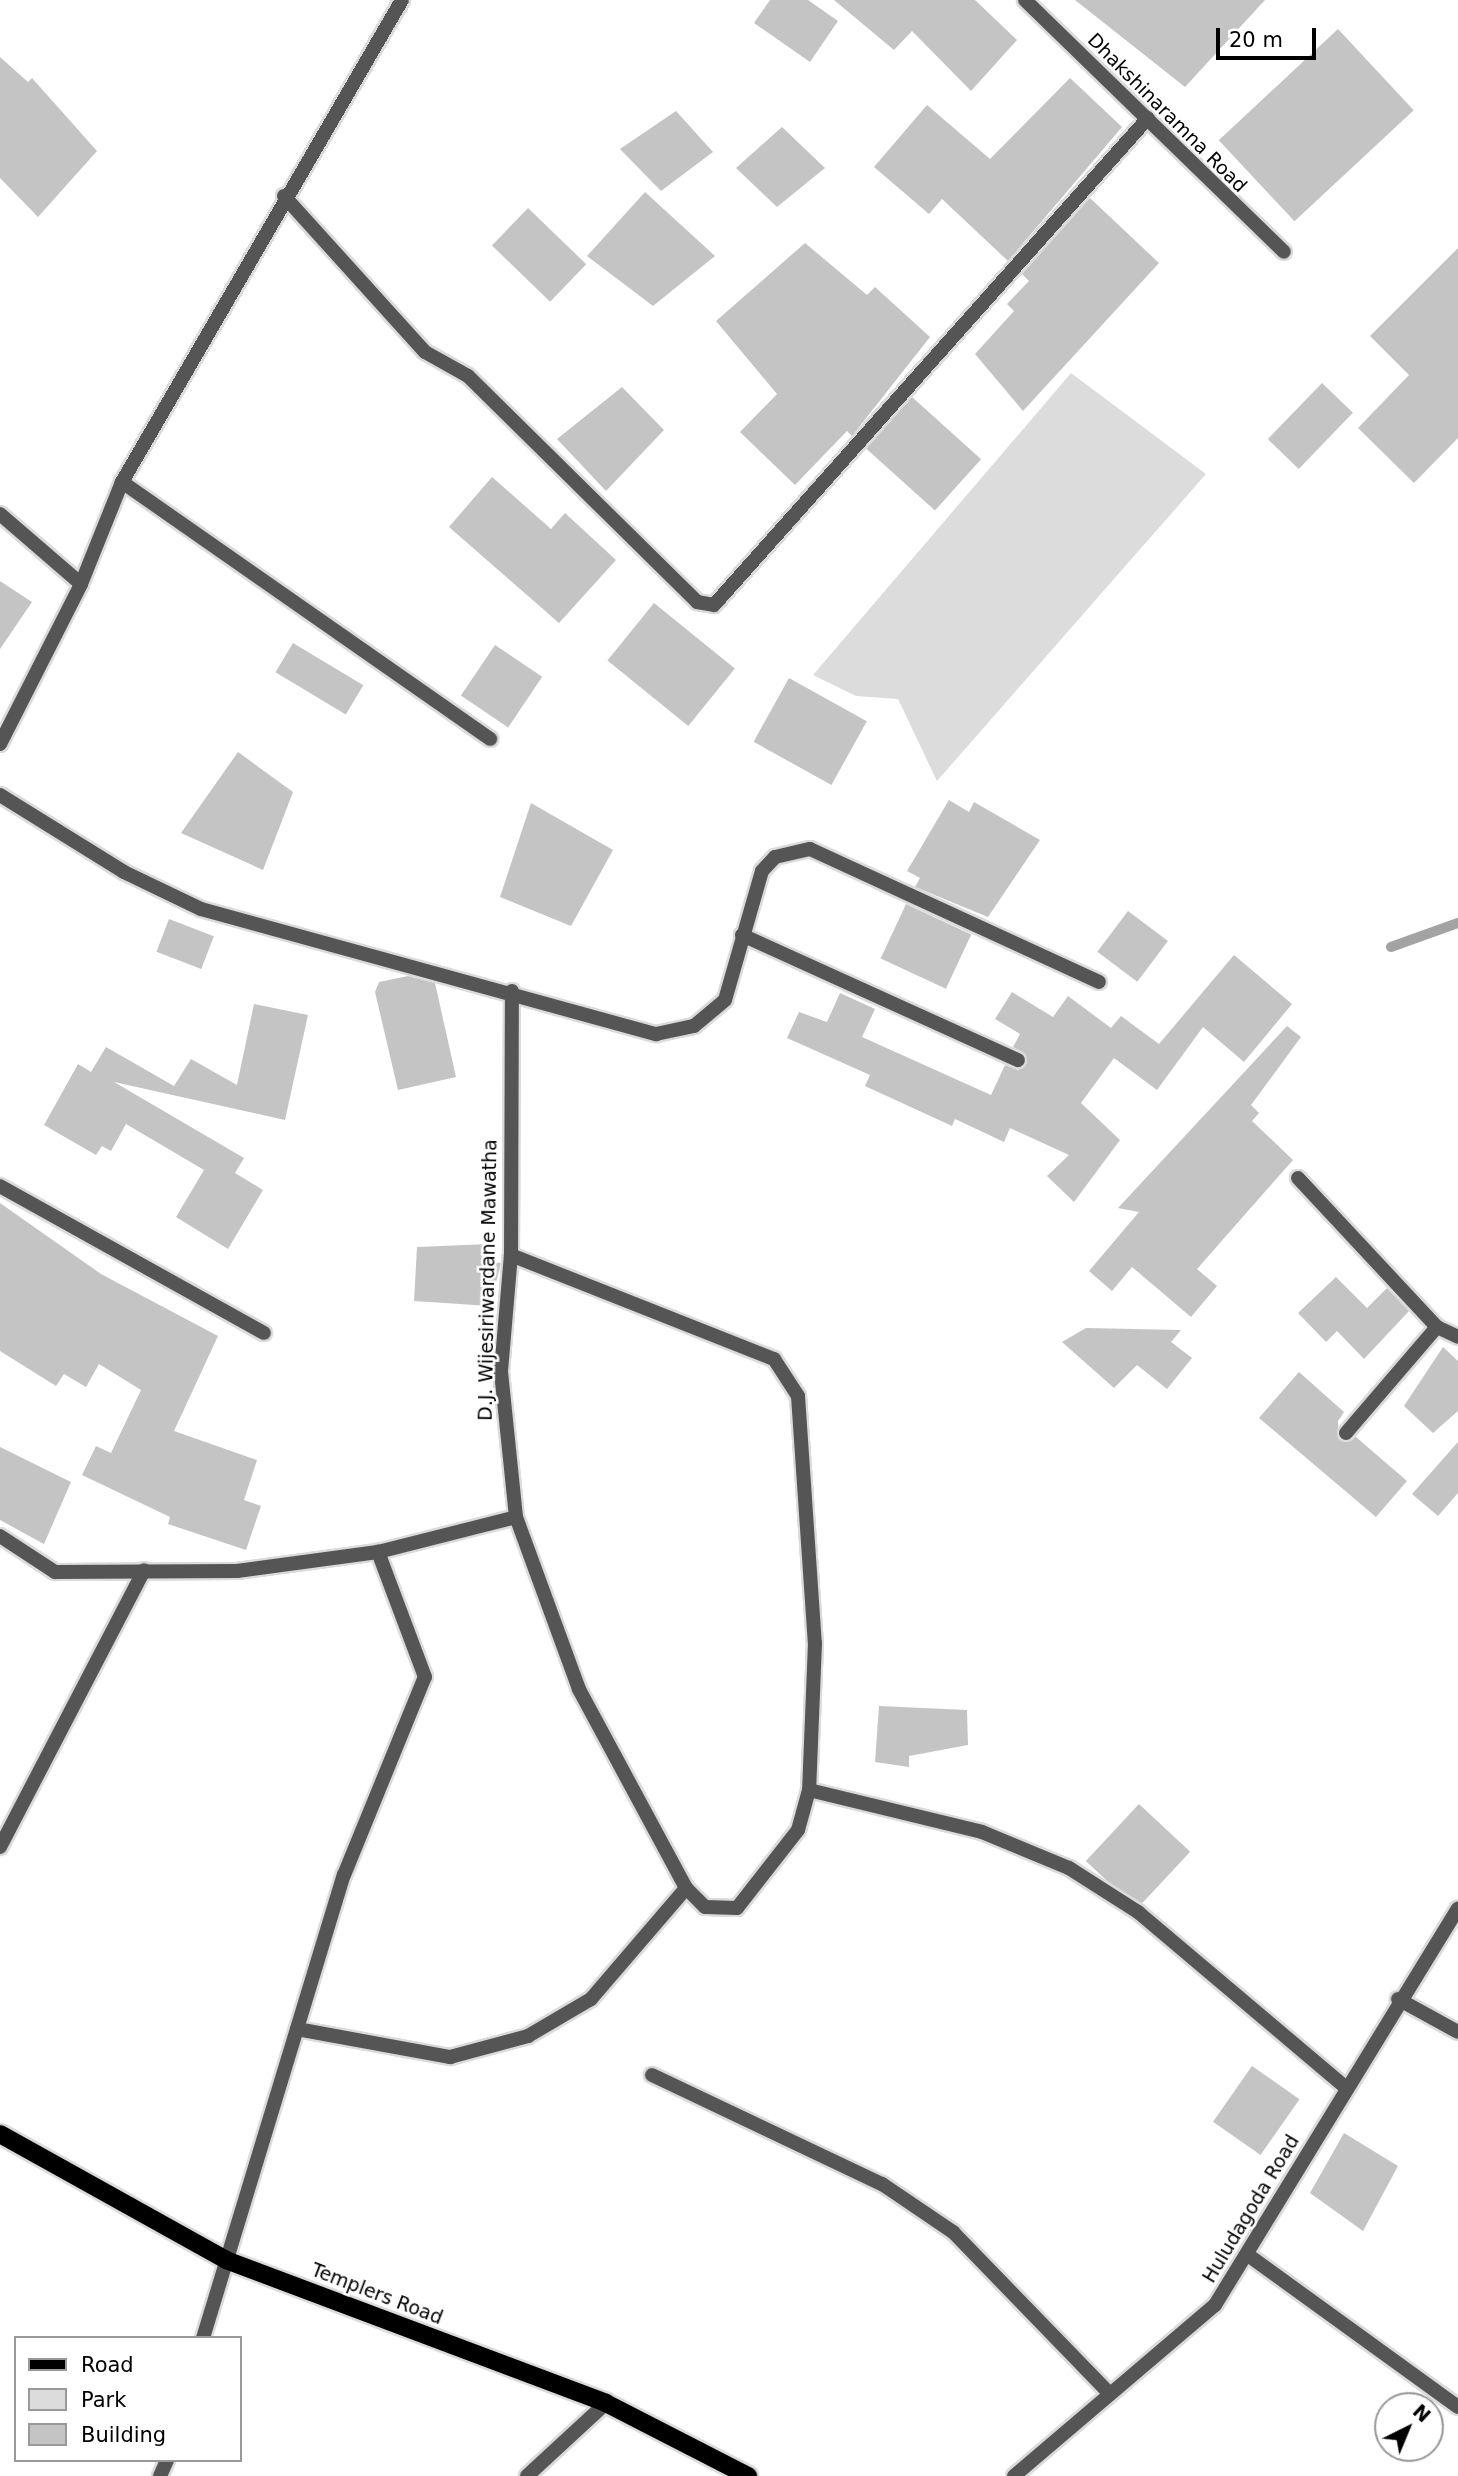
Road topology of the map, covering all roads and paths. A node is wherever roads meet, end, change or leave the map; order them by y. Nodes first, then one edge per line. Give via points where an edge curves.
1 (402, 0) edge
2 (1025, 0) edge
3 (1148, 118) junction
4 (284, 196) junction
5 (1284, 253) dead end
6 (122, 482) junction
7 (0, 514) edge
8 (80, 584) junction
9 (490, 738) dead end
10 (0, 744) edge
11 (0, 794) edge
12 (742, 935) junction
13 (1099, 982) dead end
14 (512, 991) junction
15 (1018, 1060) dead end
16 (1298, 1178) dead end
17 (0, 1186) edge
18 (511, 1255) junction
19 (1437, 1327) junction
20 (264, 1333) dead end
21 (1458, 1338) edge
22 (1346, 1433) dead end
23 (516, 1517) junction
24 (0, 1536) edge
25 (378, 1552) junction
26 (144, 1570) junction
27 (809, 1790) junction
28 (0, 1847) edge
29 (687, 1888) junction
30 (1458, 1908) edge
31 (1398, 1999) junction
32 (297, 2029) junction
33 (1458, 2032) edge
34 (652, 2075) dead end
35 (1345, 2087) junction
36 (0, 2134) edge
37 (1248, 2255) junction
38 (226, 2260) junction
39 (204, 2336) edge
40 (1109, 2393) junction
41 (606, 2403) junction
42 (1458, 2407) edge
43 (527, 2476) edge
44 (748, 2476) edge
45 (1014, 2476) edge

1 - 4 street
2 - 3 street, Dhakshinaramna Road
3 - 4 street via 714,605 697,602 468,376 425,352
3 - 5 street, Dhakshinaramna Road
4 - 6 street
6 - 8 street
6 - 9 street
7 - 8 street
8 - 10 street
11 - 14 street via 124,872 201,909 279,935
12 - 13 street via 762,872 775,857 810,849
12 - 14 street via 725,1000 694,1026 656,1034
12 - 15 street
14 - 18 street, D.J. Wijesiriwardane Mawatha
16 - 19 street
17 - 20 street
18 - 23 street, D.J. Wijesiriwardane Mawatha via 501,1371
18 - 27 street, D.J. Wijesiriwardane Mawatha via 774,1359 790,1376 798,1396 815,1643
19 - 21 street
19 - 22 street
23 - 25 street
23 - 29 street, D.J. Wijesiriwardane Mawatha via 579,1689
24 - 26 street via 55,1572
25 - 26 street via 237,1571
25 - 32 street via 425,1676 344,1875
26 - 28 street
27 - 29 street, D.J. Wijesiriwardane Mawatha via 798,1830 737,1908 705,1907
27 - 35 street via 982,1832 1069,1868 1138,1912
29 - 32 street via 591,1999 528,2036 450,2057
30 - 31 street, Huludagoda Road
31 - 33 street
31 - 35 street, Huludagoda Road
32 - 38 street
34 - 40 street via 881,2184 953,2232
35 - 37 street, Huludagoda Road
36 - 38 main road, Templers Road
37 - 40 street, Huludagoda Road via 1215,2305
37 - 42 street
38 - 39 street
38 - 41 main road, Templers Road
40 - 45 street, Huludagoda Road
41 - 43 street
41 - 44 main road, Templers Road

